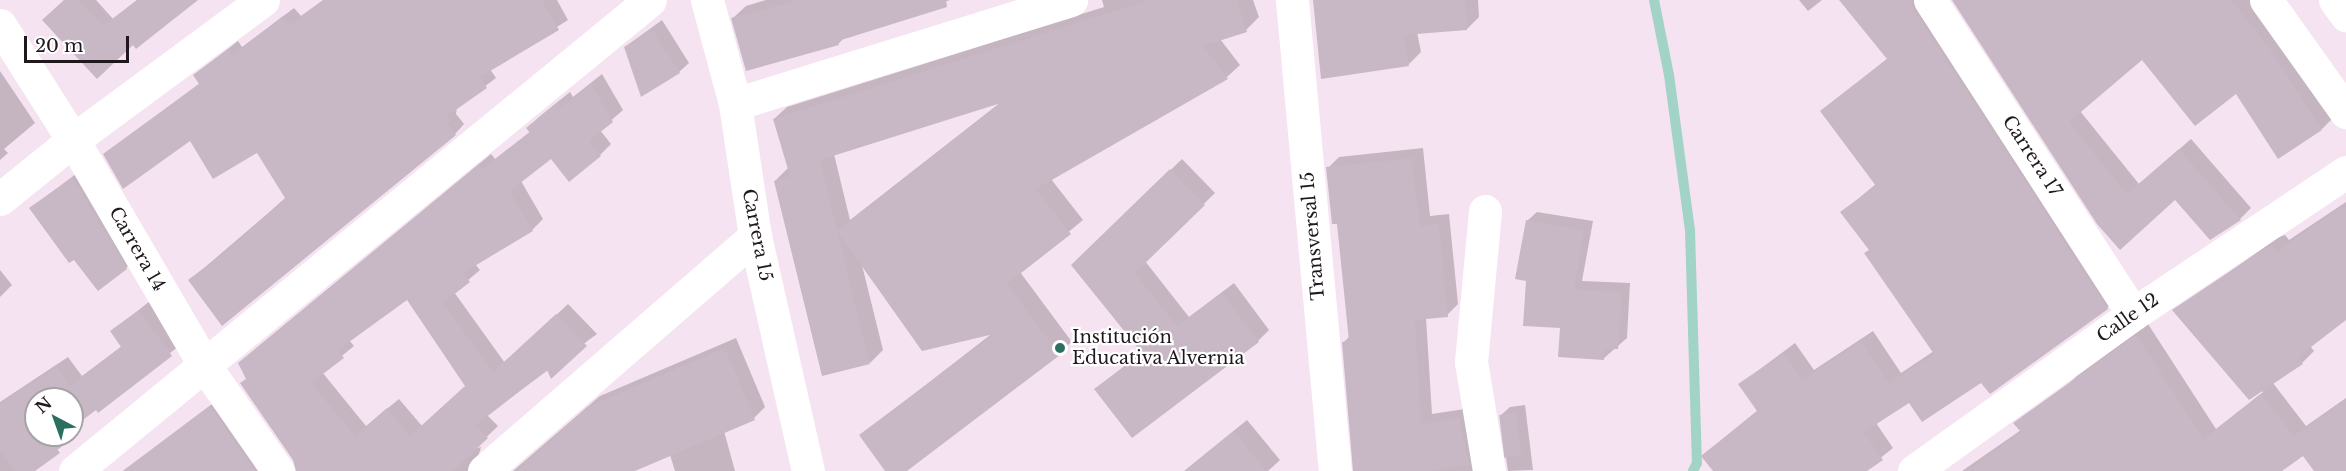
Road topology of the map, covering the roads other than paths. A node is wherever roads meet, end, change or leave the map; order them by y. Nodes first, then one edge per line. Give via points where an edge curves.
1 (263, 0) edge
2 (650, 0) edge
3 (707, 0) edge
4 (1071, 0) edge
5 (1292, 0) edge
6 (1930, 0) edge
7 (2266, 0) edge
8 (2335, 0) edge
9 (2346, 15) edge
10 (0, 25) edge
11 (735, 104) junction
12 (2346, 112) edge
13 (73, 140) junction
14 (2346, 172) edge
15 (0, 199) edge
16 (1485, 211) dead end
17 (755, 236) junction
18 (2133, 314) junction
19 (205, 366) junction
20 (75, 471) edge
21 (278, 471) edge
22 (484, 471) edge
23 (808, 471) edge
24 (1335, 471) edge
25 (1489, 471) edge
26 (1914, 471) edge

1 - 13 street
2 - 19 street
3 - 11 street, Carrera 15
4 - 11 street
5 - 24 street, Transversal 15
6 - 18 street, Carrera 17
7 - 12 street
8 - 9 street
10 - 13 street, Carrera 14
11 - 17 street, Carrera 15
13 - 15 street
13 - 19 street, Carrera 14
14 - 18 street, Calle 12
16 - 25 street via 1471,362
17 - 22 street
17 - 23 street, Carrera 15
18 - 26 street, Calle 12
19 - 20 street
19 - 21 street, Carrera 14

